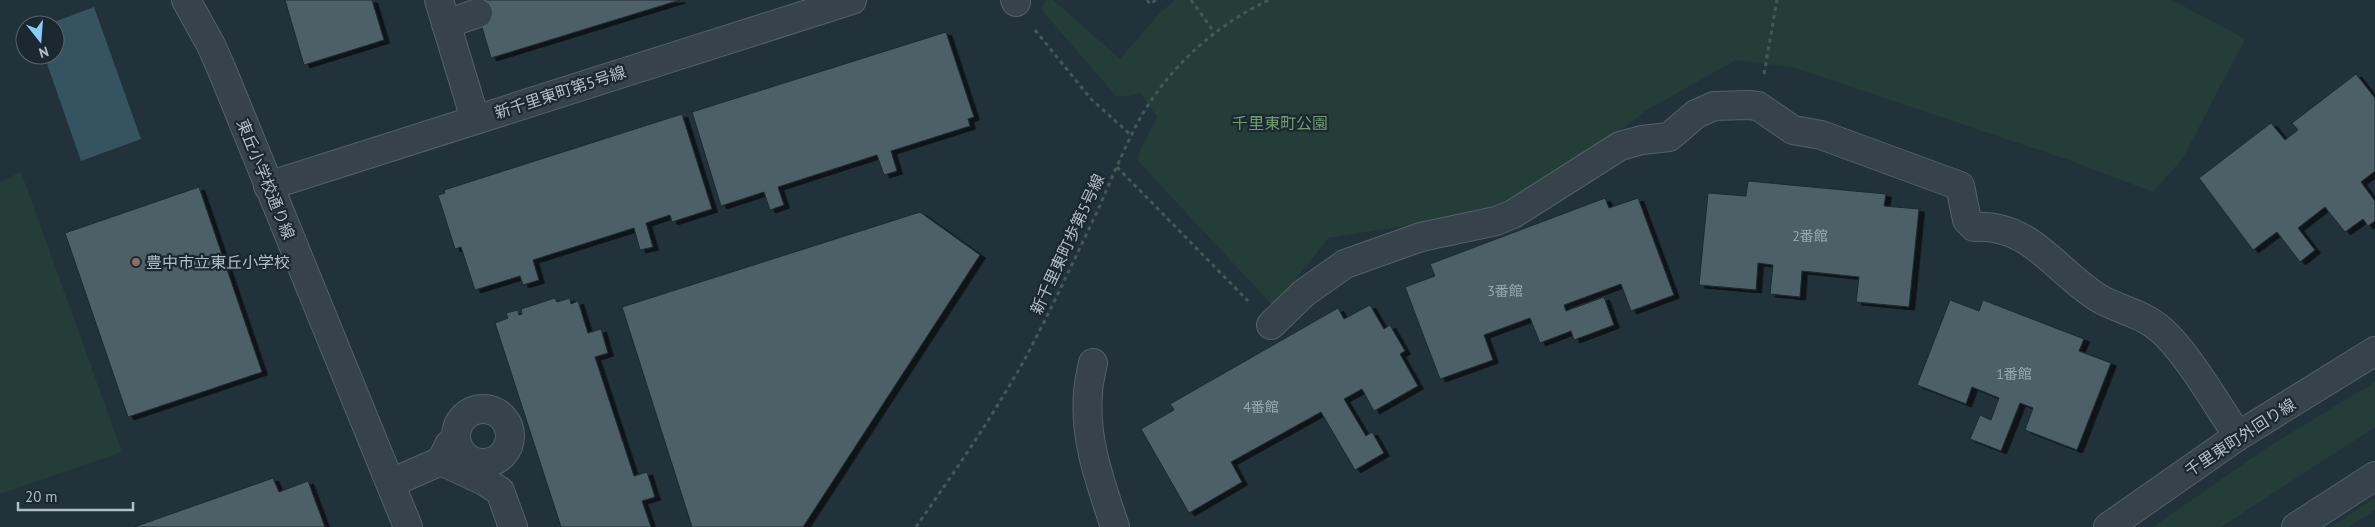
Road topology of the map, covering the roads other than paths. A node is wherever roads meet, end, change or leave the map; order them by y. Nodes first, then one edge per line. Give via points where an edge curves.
1 (186, 0) edge
2 (852, 0) edge
3 (805, 7) edge
4 (443, 12) edge
5 (478, 14) dead end
6 (475, 119) junction
7 (268, 186) junction
8 (1271, 325) road end
9 (2375, 351) edge
10 (1093, 363) dead end
11 (457, 428) junction
12 (2238, 436) junction
13 (509, 444) junction
14 (441, 461) junction
15 (2375, 476) edge
16 (391, 483) junction
17 (500, 492) junction
18 (408, 527) edge
19 (513, 527) edge
20 (1115, 527) edge
21 (2108, 527) edge
22 (2296, 527) edge

1 - 7 street, 東丘小学校通り線 via 215,53
2 - 3 street, 新千里東町第5号線
3 - 6 street, 新千里東町第5号線
4 - 5 street
4 - 6 street
6 - 7 street, 新千里東町第5号線
7 - 16 street, 東丘小学校通り線
8 - 12 street via 1304,293 1345,264 1421,236 1496,221 1513,214 1620,146 1669,137 1696,114 1714,106 1758,106 1793,130 1821,135 1960,186 1967,220 1974,227 1988,226 2013,232 2032,242 2073,280 2103,300 2133,312 2160,329 2193,370
9 - 12 street, 千里東町外回り線
10 - 20 street via 1088,420 1093,459
11 - 13 street via 459,448 465,457 475,462 496,460
11 - 13 street via 470,412 491,410 507,423
11 - 14 street
12 - 21 street, 千里東町外回り線
13 - 17 street
14 - 16 street
14 - 17 street
15 - 22 street
16 - 18 street, 東丘小学校通り線
17 - 19 street

